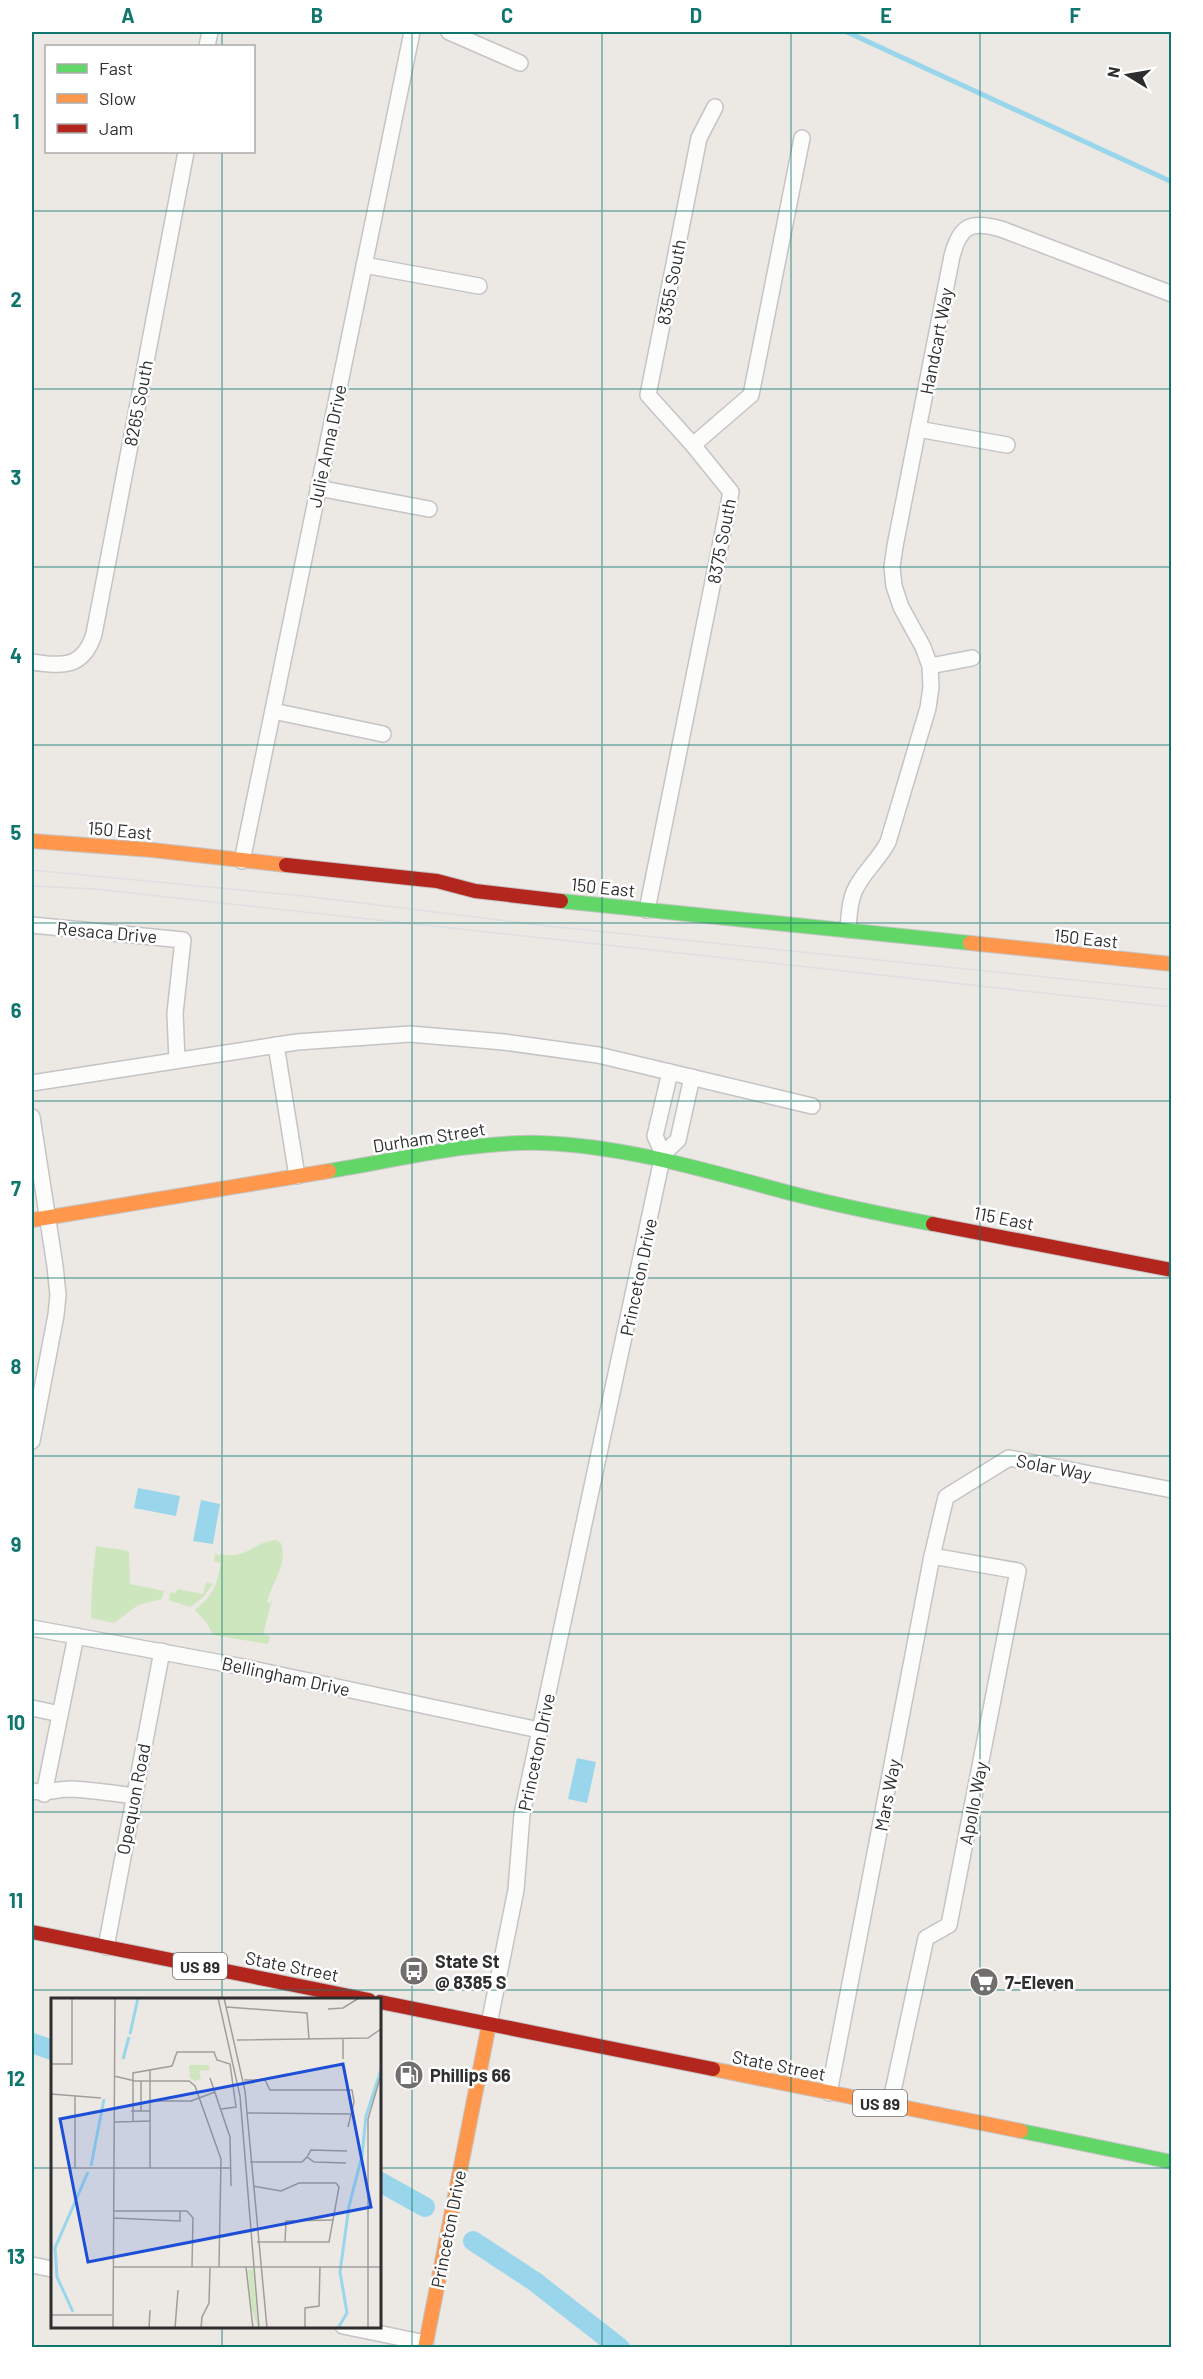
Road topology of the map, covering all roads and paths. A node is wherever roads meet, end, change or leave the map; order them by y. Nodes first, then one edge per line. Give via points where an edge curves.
1 (412, 32) edge
2 (449, 32) edge
3 (520, 63) dead end
4 (715, 107) dead end
5 (802, 138) dead end
6 (186, 153) edge
7 (364, 265) junction
8 (479, 286) dead end
9 (1172, 294) edge
10 (918, 429) junction
11 (693, 445) junction
12 (1007, 445) dead end
13 (318, 488) junction
14 (429, 509) dead end
15 (972, 658) dead end
16 (32, 662) edge
17 (930, 666) junction
18 (273, 711) junction
19 (383, 734) dead end
20 (32, 841) edge
21 (242, 861) junction
22 (647, 910) junction
23 (32, 925) edge
24 (848, 930) junction
25 (1172, 964) edge
26 (276, 1046) junction
27 (177, 1060) junction
28 (670, 1072) junction
29 (692, 1077) junction
30 (32, 1083) edge
31 (812, 1106) dead end
32 (32, 1117) edge
33 (663, 1156) junction
34 (297, 1176) junction
35 (829, 1202) joint
36 (48, 1217) junction
37 (32, 1220) edge
38 (1172, 1270) edge
39 (32, 1441) edge
40 (1172, 1490) edge
41 (946, 1497) joint
42 (932, 1556) junction
43 (32, 1628) edge
44 (76, 1636) junction
45 (162, 1651) junction
46 (32, 1708) edge
47 (60, 1714) junction
48 (539, 1730) junction
49 (38, 1792) edge
50 (134, 1796) junction
51 (32, 1932) edge
52 (106, 1947) junction
53 (359, 1998) edge
54 (381, 2002) edge
55 (489, 2024) junction
56 (829, 2093) junction
57 (890, 2105) junction
58 (1172, 2162) edge
59 (32, 2265) edge
60 (51, 2269) edge
61 (352, 2328) edge
62 (425, 2345) edge

1 - 7 street, Julie Anna Drive
2 - 3 street
4 - 11 street, 8355 South via 699,138 648,395
5 - 11 street via 750,395
6 - 16 street, 8265 South via 90,645 85,654 66,664
7 - 8 street
7 - 13 street, Julie Anna Drive
9 - 10 street, Handcart Way via 1001,229 967,227 959,235 952,256
10 - 12 street
10 - 17 street, Handcart Way via 892,567 901,607
11 - 22 street, 8375 South via 731,492
13 - 14 street
13 - 18 street, Julie Anna Drive
15 - 17 street
17 - 24 street, Handcart Way via 928,708 888,842 853,893
18 - 19 street
18 - 21 street, Julie Anna Drive
20 - 21 street, 150 East
21 - 22 street, 150 East via 437,881 475,891
22 - 24 street, 150 East
23 - 27 street, Resaca Drive via 183,940 175,1013
24 - 25 street, 150 East
26 - 27 street
26 - 28 street via 386,1035 459,1037 567,1050
26 - 34 street
27 - 30 street
28 - 29 street
28 - 33 street via 655,1136
29 - 31 street
29 - 33 street via 678,1140
32 - 36 street
33 - 34 street, Durham Street via 537,1143
33 - 35 street, Durham Street via 759,1186
33 - 48 street, Princeton Drive
34 - 36 street, Durham Street
35 - 38 street, 115 East
36 - 37 street, Durham Street
36 - 39 street via 58,1295
40 - 41 street, Solar Way via 1010,1458
41 - 42 street, Mars Way
42 - 56 street, Mars Way
42 - 57 street, Apollo Way via 1018,1572 950,1925 926,1938
43 - 44 street, Bellingham Drive
44 - 45 street, Bellingham Drive
44 - 47 street
45 - 48 street, Bellingham Drive
45 - 50 street, Opequon Road
46 - 47 street
47 - 49 street
48 - 55 street, Princeton Drive via 522,1814 516,1890
49 - 50 street via 96,1790
50 - 52 street, Opequon Road
51 - 52 street, State Street / US 89
52 - 53 street, State Street / US 89
54 - 55 street, State Street / US 89
55 - 56 street, State Street / US 89
55 - 62 street, Princeton Drive
56 - 57 street, State Street / US 89
57 - 58 street, State Street / US 89
59 - 60 street
61 - 62 street

